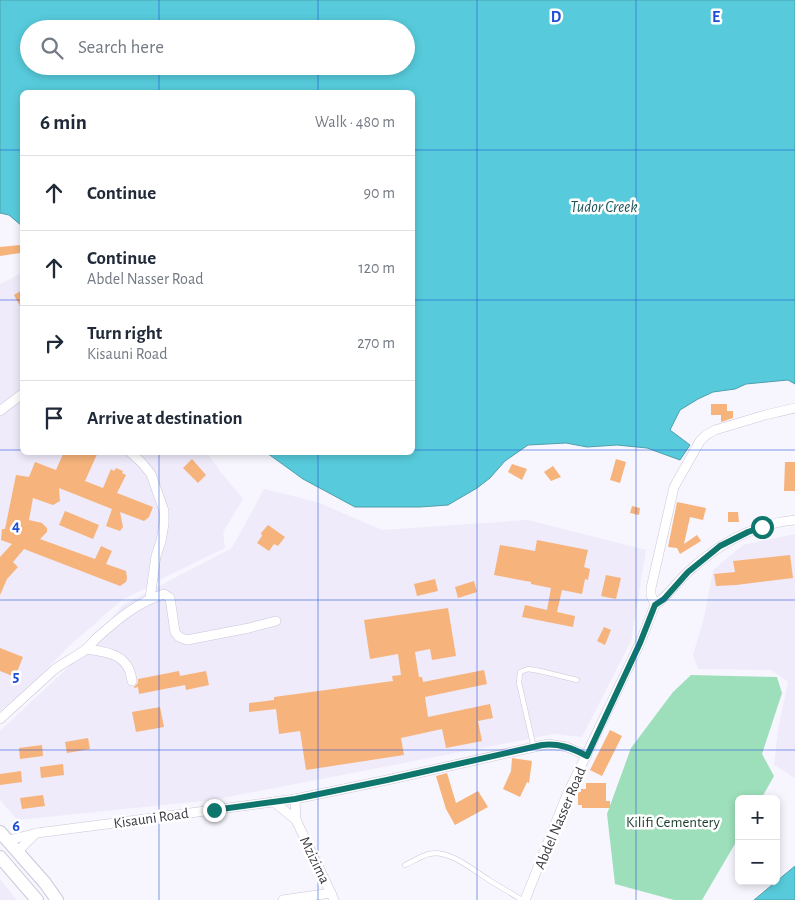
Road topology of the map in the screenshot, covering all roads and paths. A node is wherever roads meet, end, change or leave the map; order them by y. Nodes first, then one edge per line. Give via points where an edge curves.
1 (20, 395) edge
2 (795, 408) edge
3 (0, 410) edge
4 (133, 455) edge
5 (795, 520) edge
6 (150, 598) junction
7 (655, 605) junction
8 (276, 621) dead end
9 (86, 649) junction
10 (577, 680) dead end
11 (132, 681) dead end
12 (0, 719) edge
13 (534, 748) junction
14 (587, 756) junction
15 (295, 799) junction
16 (274, 802) junction
17 (296, 820) junction
18 (37, 833) junction
19 (4, 836) edge
20 (18, 851) junction
21 (0, 857) edge
22 (405, 866) dead end
23 (332, 896) edge
24 (37, 900) edge
25 (58, 900) edge
26 (283, 900) edge
27 (524, 900) edge

1 - 3 street
2 - 7 street, Abdel Nasser Road via 714,430 700,441 674,488 652,581
4 - 6 street via 151,474 164,511
5 - 7 street via 762,527 720,546
6 - 8 street via 164,594 170,598 175,632 187,640
6 - 9 street via 116,620
7 - 14 street, Abdel Nasser Road
9 - 11 street via 108,652 120,659 129,670
9 - 12 street via 55,669
10 - 13 lane via 540,671 520,672 519,683
13 - 14 street, Kisauni Road via 553,744
13 - 15 street, Kisauni Road
14 - 27 street, Abdel Nasser Road via 566,797
15 - 16 street, Kisauni Road
15 - 17 street
16 - 17 street
16 - 18 street, Kisauni Road
17 - 23 street, Mzizima
18 - 19 street, Kisauni Road
18 - 20 street
19 - 20 main road
20 - 25 main road
21 - 24 main road
22 - 27 lane via 428,854 450,856
23 - 26 street

